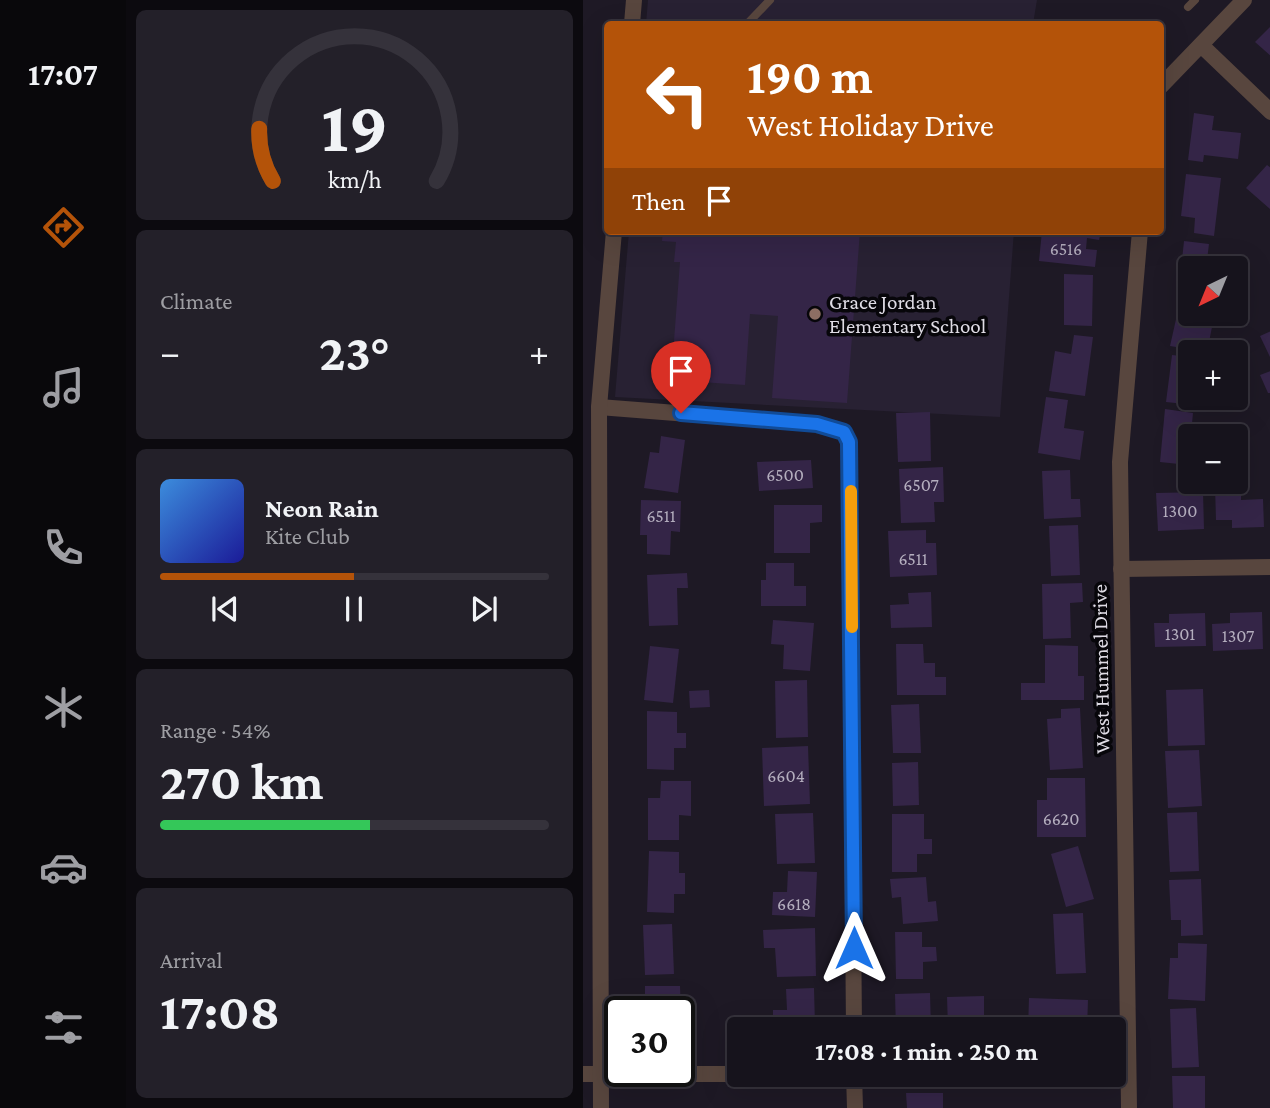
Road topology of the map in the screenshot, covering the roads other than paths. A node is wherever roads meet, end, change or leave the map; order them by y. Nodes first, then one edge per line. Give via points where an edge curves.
1 (634, 0) edge
2 (770, 0) edge
3 (1195, 0) edge
4 (1244, 0) edge
5 (1188, 7) dead end
6 (632, 21) edge
7 (750, 21) edge
8 (1201, 44) junction
9 (1164, 83) edge
10 (1270, 112) edge
11 (614, 235) edge
12 (1140, 235) edge
13 (599, 407) junction
14 (1270, 567) edge
15 (1121, 569) junction
16 (591, 802) edge
17 (854, 1017) edge
18 (1121, 1017) edge
19 (727, 1073) edge
20 (583, 1074) edge
21 (601, 1074) junction
22 (854, 1087) edge
23 (1124, 1087) edge
24 (601, 1108) edge
25 (854, 1108) edge
26 (1129, 1108) edge

1 - 6 street
2 - 7 lane
3 - 5 lane
4 - 8 street
8 - 9 street
8 - 10 street
11 - 13 street
12 - 15 street, West Hummel Drive via 1120,462
13 - 16 street
13 - 17 street via 817,424 844,432 849,442
14 - 15 street
15 - 18 street, West Hummel Drive
16 - 21 street
19 - 21 street
20 - 21 street
21 - 24 street
22 - 25 street
23 - 26 street, West Hummel Drive

